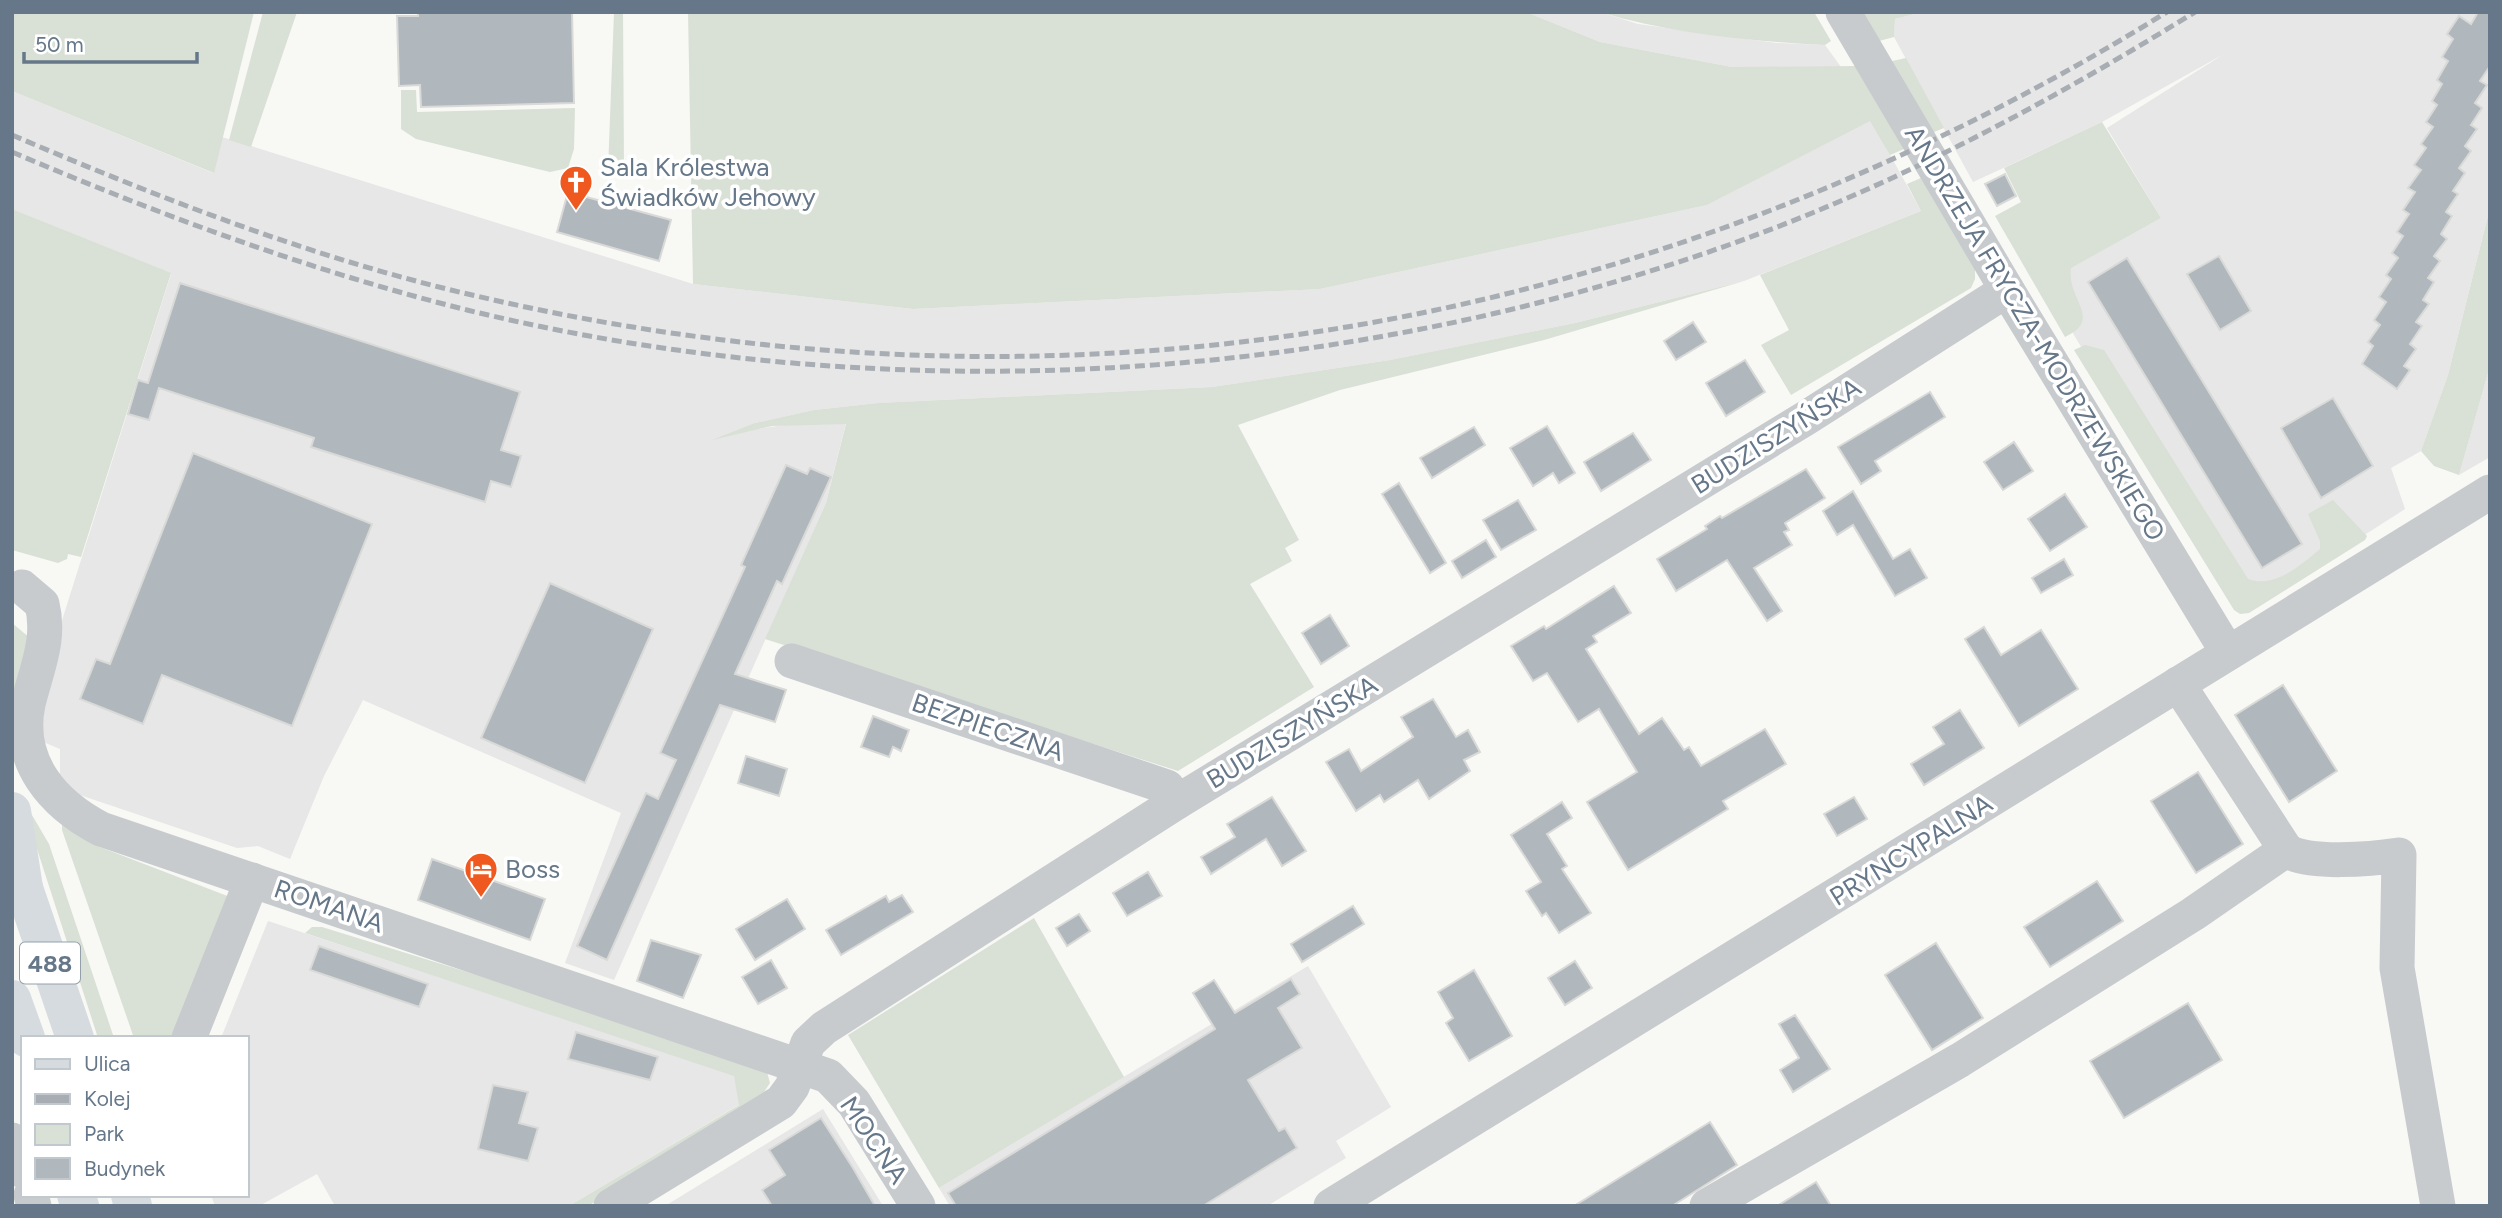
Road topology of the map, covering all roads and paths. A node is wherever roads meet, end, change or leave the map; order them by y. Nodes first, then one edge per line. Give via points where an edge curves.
1 (1843, 12) edge
2 (2007, 290) junction
3 (2490, 492) edge
4 (22, 587) dead end
5 (2228, 653) junction
6 (792, 661) dead end
7 (2178, 684) junction
8 (1177, 802) junction
9 (12, 811) edge
10 (2286, 850) junction
11 (18, 875) edge
12 (252, 880) junction
13 (12, 999) edge
14 (25, 1036) edge
15 (74, 1036) edge
16 (190, 1036) edge
17 (814, 1071) junction
18 (12, 1140) edge
19 (21, 1165) edge
20 (611, 1206) edge
21 (918, 1206) edge
22 (1331, 1206) edge
23 (1707, 1206) edge
24 (2438, 1206) edge

1 - 2 street, ANDRZEJA FRYCZA-MODRZEWSKIEGO
2 - 5 street, ANDRZEJA FRYCZA-MODRZEWSKIEGO
2 - 8 street, BUDZISZYŃSKA
3 - 5 street, PRYNCYPALNA
4 - 12 street, ROMANA via 42,604 46,618 28,706 27,742 34,767 52,794 101,829
5 - 7 street, PRYNCYPALNA
6 - 8 street, BEZPIECZNA via 1167,787
7 - 10 street
7 - 22 street, PRYNCYPALNA
8 - 17 street, BUDZISZYŃSKA via 824,1028 808,1043
9 - 11 main road
10 - 23 street via 1960,1060
10 - 24 street via 2295,857 2319,860 2399,855 2396,968
11 - 15 main road, 488
12 - 16 street
12 - 17 street, ROMANA
13 - 14 main road, 488
17 - 20 street, BUDZISZYŃSKA via 781,1102
17 - 21 street, MOCNA via 854,1102
18 - 19 street

